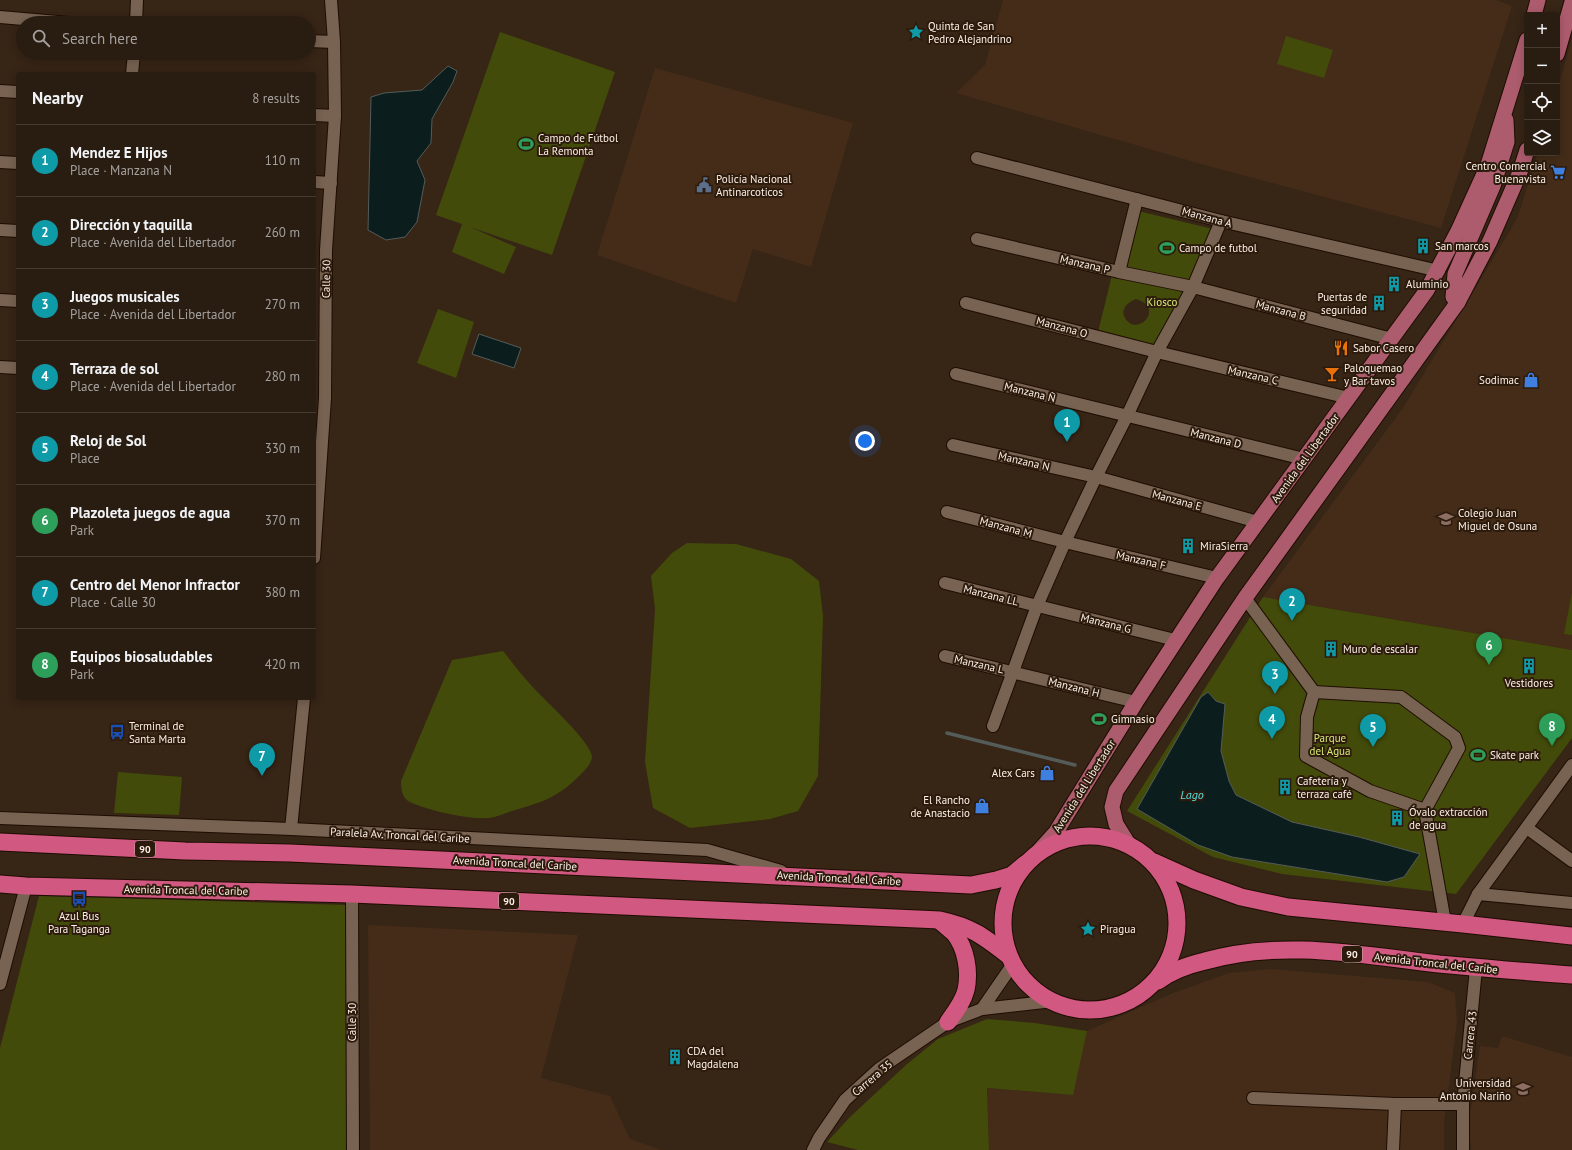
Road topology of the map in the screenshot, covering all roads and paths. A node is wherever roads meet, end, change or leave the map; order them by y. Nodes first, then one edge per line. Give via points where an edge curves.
1 (138, 0) edge
2 (331, 0) edge
3 (1538, 0) edge
4 (1572, 2) edge
5 (1535, 12) edge
6 (137, 16) edge
7 (0, 17) edge
8 (16, 18) edge
9 (316, 41) edge
10 (334, 42) junction
11 (1524, 48) edge
12 (1559, 48) edge
13 (133, 60) edge
14 (132, 72) edge
15 (0, 91) edge
16 (16, 92) edge
17 (1505, 109) junction
18 (316, 114) edge
19 (335, 116) junction
20 (1525, 156) edge
21 (977, 158) dead end
22 (0, 162) edge
23 (16, 163) edge
24 (316, 182) edge
25 (331, 183) junction
26 (1138, 199) junction
27 (1221, 221) junction
28 (0, 230) edge
29 (16, 231) edge
30 (977, 239) dead end
31 (316, 249) edge
32 (326, 250) junction
33 (1439, 271) junction
34 (1119, 272) junction
35 (1193, 287) junction
36 (0, 300) edge
37 (16, 301) edge
38 (1458, 302) junction
39 (966, 303) dead end
40 (320, 317) edge
41 (1392, 339) junction
42 (1157, 352) junction
43 (0, 367) edge
44 (16, 368) edge
45 (956, 374) dead end
46 (320, 385) edge
47 (1349, 398) junction
48 (1128, 416) junction
49 (953, 445) dead end
50 (1304, 459) junction
51 (1096, 478) junction
52 (316, 500) edge
53 (947, 512) dead end
54 (1258, 522) junction
55 (1065, 542) junction
56 (1218, 578) junction
57 (945, 583) dead end
58 (1245, 598) junction
59 (1037, 606) junction
60 (1175, 640) junction
61 (945, 656) dead end
62 (1012, 672) junction
63 (1314, 692) junction
64 (304, 700) edge
65 (1136, 702) junction
66 (993, 726) dead end
67 (1570, 773) edge
68 (1425, 810) junction
69 (0, 818) edge
70 (1527, 828) junction
71 (291, 829) junction
72 (0, 842) edge
73 (1130, 845) junction
74 (1031, 858) junction
75 (1151, 860) junction
76 (1572, 861) edge
77 (796, 876) junction
78 (0, 884) edge
79 (26, 886) junction
80 (352, 894) junction
81 (1478, 894) junction
82 (1572, 903) edge
83 (940, 920) junction
84 (1445, 922) junction
85 (1463, 924) junction
86 (1572, 936) edge
87 (6, 940) edge
88 (1011, 960) junction
89 (1476, 968) junction
90 (1572, 975) edge
91 (0, 984) edge
92 (1141, 993) junction
93 (1053, 1001) junction
94 (982, 1009) junction
95 (948, 1022) junction
96 (1253, 1098) dead end
97 (1394, 1104) junction
98 (1463, 1104) junction
99 (353, 1150) edge
100 (813, 1150) edge
101 (1393, 1150) edge
102 (1463, 1150) edge

1 - 6 street
2 - 10 street, Calle 30
3 - 5 main road
4 - 12 main road
7 - 8 street
9 - 10 street
10 - 19 street, Calle 30
11 - 17 main road, Avenida del Libertador
13 - 14 street
15 - 16 street
17 - 33 main road, Avenida del Libertador via 1488,165
17 - 38 main road via 1507,142 1493,186 1455,274 1453,297
18 - 19 street
19 - 25 street, Calle 30
20 - 38 main road via 1490,241
21 - 26 street, Manzana A
22 - 23 street
24 - 25 street
25 - 32 street, Calle 30
26 - 27 street, Manzana A
26 - 34 street
27 - 33 street, Manzana A
27 - 35 street
28 - 29 street
30 - 34 street, Manzana P
31 - 32 street
32 - 40 street, Calle 30
33 - 41 main road, Avenida del Libertador
34 - 35 street, Manzana P
35 - 41 street, Manzana B
35 - 42 street
36 - 37 street
38 - 58 main road
39 - 42 street, Manzana O
40 - 46 street, Calle 30
41 - 47 main road, Avenida del Libertador
42 - 47 street, Manzana C
42 - 48 street
43 - 44 street
45 - 48 street, Manzana Ñ
46 - 52 street, Calle 30
47 - 50 main road, Avenida del Libertador
48 - 50 street, Manzana D
48 - 51 street
49 - 51 street, Manzana N
50 - 54 main road, Avenida del Libertador
51 - 54 street, Manzana E
51 - 55 street
53 - 55 street, Manzana M
54 - 56 main road, Avenida del Libertador
55 - 56 street, Manzana F
55 - 59 street
56 - 60 main road, Avenida del Libertador
57 - 59 street, Manzana LL
58 - 63 street
58 - 73 main road via 1116,791 1112,807 1116,824
59 - 60 street, Manzana G
59 - 62 street
60 - 65 main road, Avenida del Libertador
61 - 62 street, Manzana L
62 - 65 street, Manzana H
62 - 66 street
63 - 68 street via 1307,717 1306,756 1370,791
63 - 68 street via 1401,697 1455,737 1459,748
64 - 71 street
65 - 74 main road, Avenida del Libertador via 1056,832
67 - 70 street
68 - 84 street
69 - 71 street, Paralela Av. Troncal del Caribe
70 - 76 street
70 - 81 street
71 - 77 street, Paralela Av. Troncal del Caribe via 707,850
72 - 77 highway, Avenida Troncal del Caribe / 90
73 - 74 highway, Avenida Troncal del Caribe via 1114,839 1082,836 1056,843
73 - 75 highway, Avenida Troncal del Caribe
74 - 77 highway, Avenida Troncal del Caribe / 90 via 1012,875 971,885
74 - 88 highway via 1015,877 1004,907 1003,934
75 - 84 highway via 1194,880 1241,897 1282,906
75 - 92 highway via 1163,875 1171,892 1176,910 1177,929 1174,948 1166,965 1156,980
78 - 79 highway, Avenida Troncal del Caribe / 90
79 - 80 highway, Avenida Troncal del Caribe / 90
79 - 87 street
80 - 83 highway, Avenida Troncal del Caribe / 90
80 - 99 street, Calle 30
81 - 82 street
81 - 85 street
83 - 88 highway, Avenida Troncal del Caribe / 90 via 975,931
83 - 95 highway via 954,934 964,951 968,970 966,989 958,1008
84 - 85 highway
85 - 86 highway
87 - 91 street
88 - 93 highway via 1037,992
88 - 94 street
89 - 90 highway, Avenida Troncal del Caribe / 90
89 - 92 highway, Avenida Troncal del Caribe / 90 via 1315,950 1269,950 1227,954 1188,966 1165,976
89 - 98 street, Carrera 43
92 - 93 highway via 1128,1001 1091,1010 1072,1008
93 - 94 street, Carrera 35
94 - 95 street, Carrera 35
95 - 100 street, Carrera 35 via 879,1069 846,1100
96 - 97 street
97 - 98 street
97 - 101 street
98 - 102 street, Carrera 43

